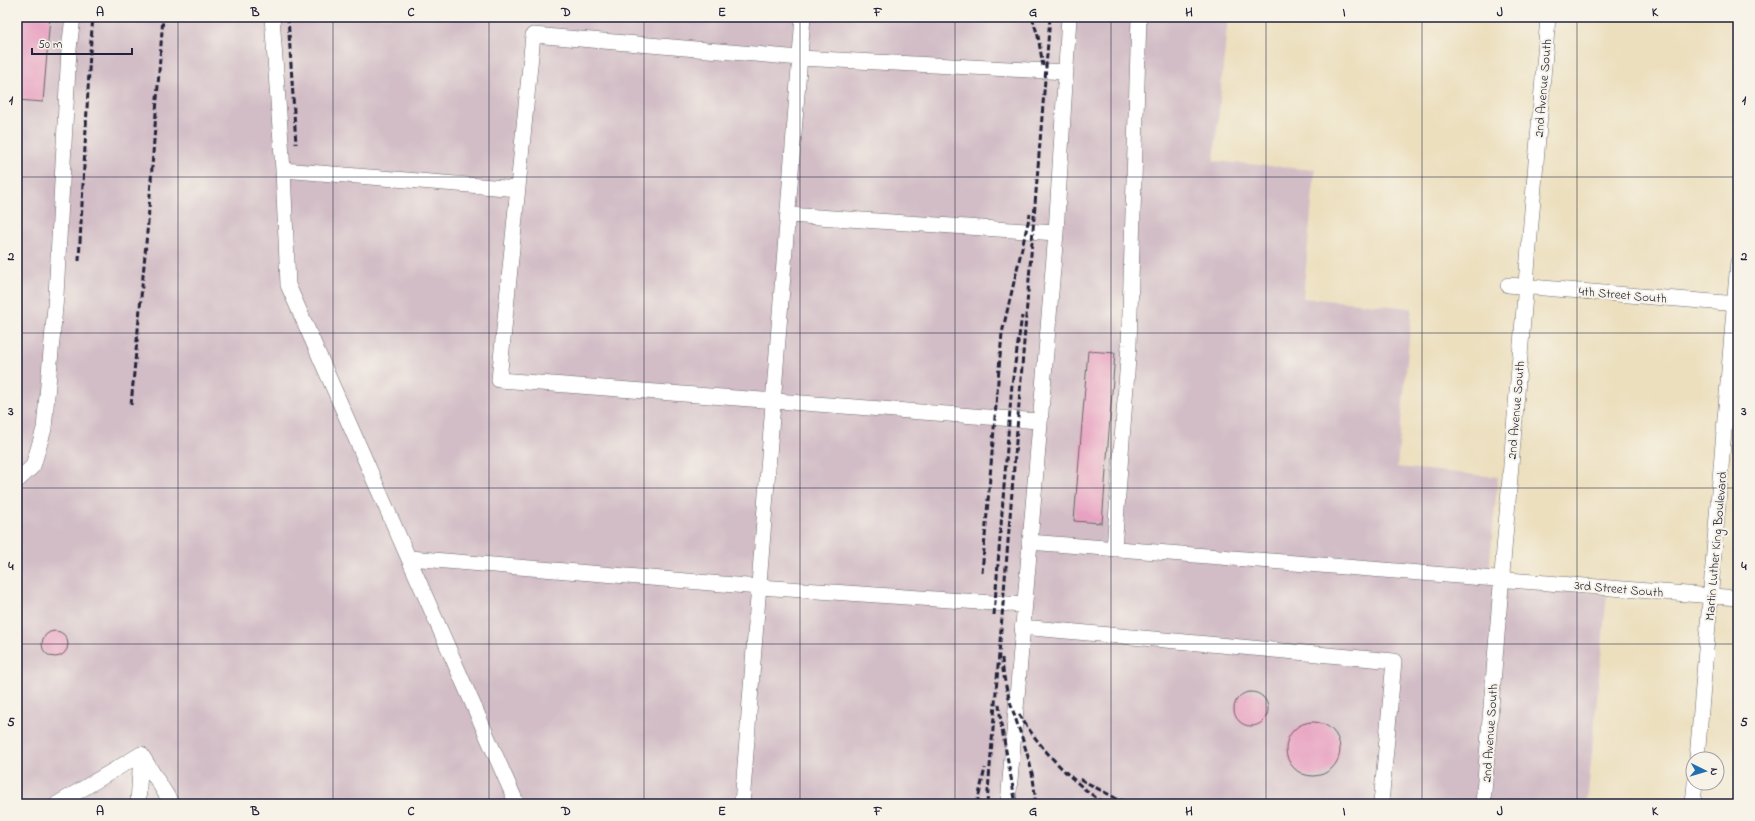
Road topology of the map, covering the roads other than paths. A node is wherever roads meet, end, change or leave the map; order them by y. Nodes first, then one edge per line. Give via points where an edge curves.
1 (73, 17) edge
2 (272, 17) edge
3 (803, 17) edge
4 (1069, 17) edge
5 (1139, 17) edge
6 (1548, 17) edge
7 (800, 58) junction
8 (1066, 72) junction
9 (283, 170) junction
10 (518, 189) junction
11 (788, 215) junction
12 (1056, 233) junction
13 (1738, 261) edge
14 (1508, 285) dead end
15 (1525, 286) junction
16 (1736, 304) edge
17 (773, 401) junction
18 (1039, 421) junction
19 (17, 481) edge
20 (1029, 542) junction
21 (1114, 549) junction
22 (409, 558) junction
23 (1501, 578) junction
24 (759, 587) junction
25 (1711, 595) junction
26 (1738, 598) edge
27 (1024, 604) junction
28 (1022, 627) junction
29 (1698, 751) edge
30 (141, 754) junction
31 (1694, 791) edge
32 (57, 804) edge
33 (138, 804) edge
34 (172, 804) edge
35 (517, 804) edge
36 (742, 804) edge
37 (1008, 804) edge
38 (1381, 804) edge
39 (1484, 804) edge
40 (1693, 804) edge

1 - 19 street via 69,49 56,296 44,429 33,466
2 - 9 street
3 - 7 street
4 - 8 street
5 - 21 street via 1129,345
6 - 15 street, 2nd Avenue South
7 - 8 street
7 - 10 street via 533,35
7 - 11 street
8 - 12 street
9 - 10 street
9 - 22 street via 288,285
10 - 17 street via 499,380
11 - 12 street
11 - 17 street
12 - 18 street
13 - 16 street, Martin Luther King Boulevard
14 - 15 street, 4th Street South
15 - 16 street, 4th Street South
15 - 23 street, 2nd Avenue South
16 - 25 street, Martin Luther King Boulevard
17 - 18 street
17 - 24 street
18 - 20 street
20 - 21 street, 3rd Street South
20 - 27 street
21 - 23 street, 3rd Street South
22 - 24 street
22 - 35 street
23 - 25 street, 3rd Street South
23 - 39 street, 2nd Avenue South
24 - 27 street
24 - 36 street
25 - 26 street, 3rd Street South
25 - 29 street, Martin Luther King Boulevard
27 - 28 street
28 - 37 street
28 - 38 street via 1394,661
30 - 32 street
30 - 33 street
30 - 34 street
31 - 40 street

